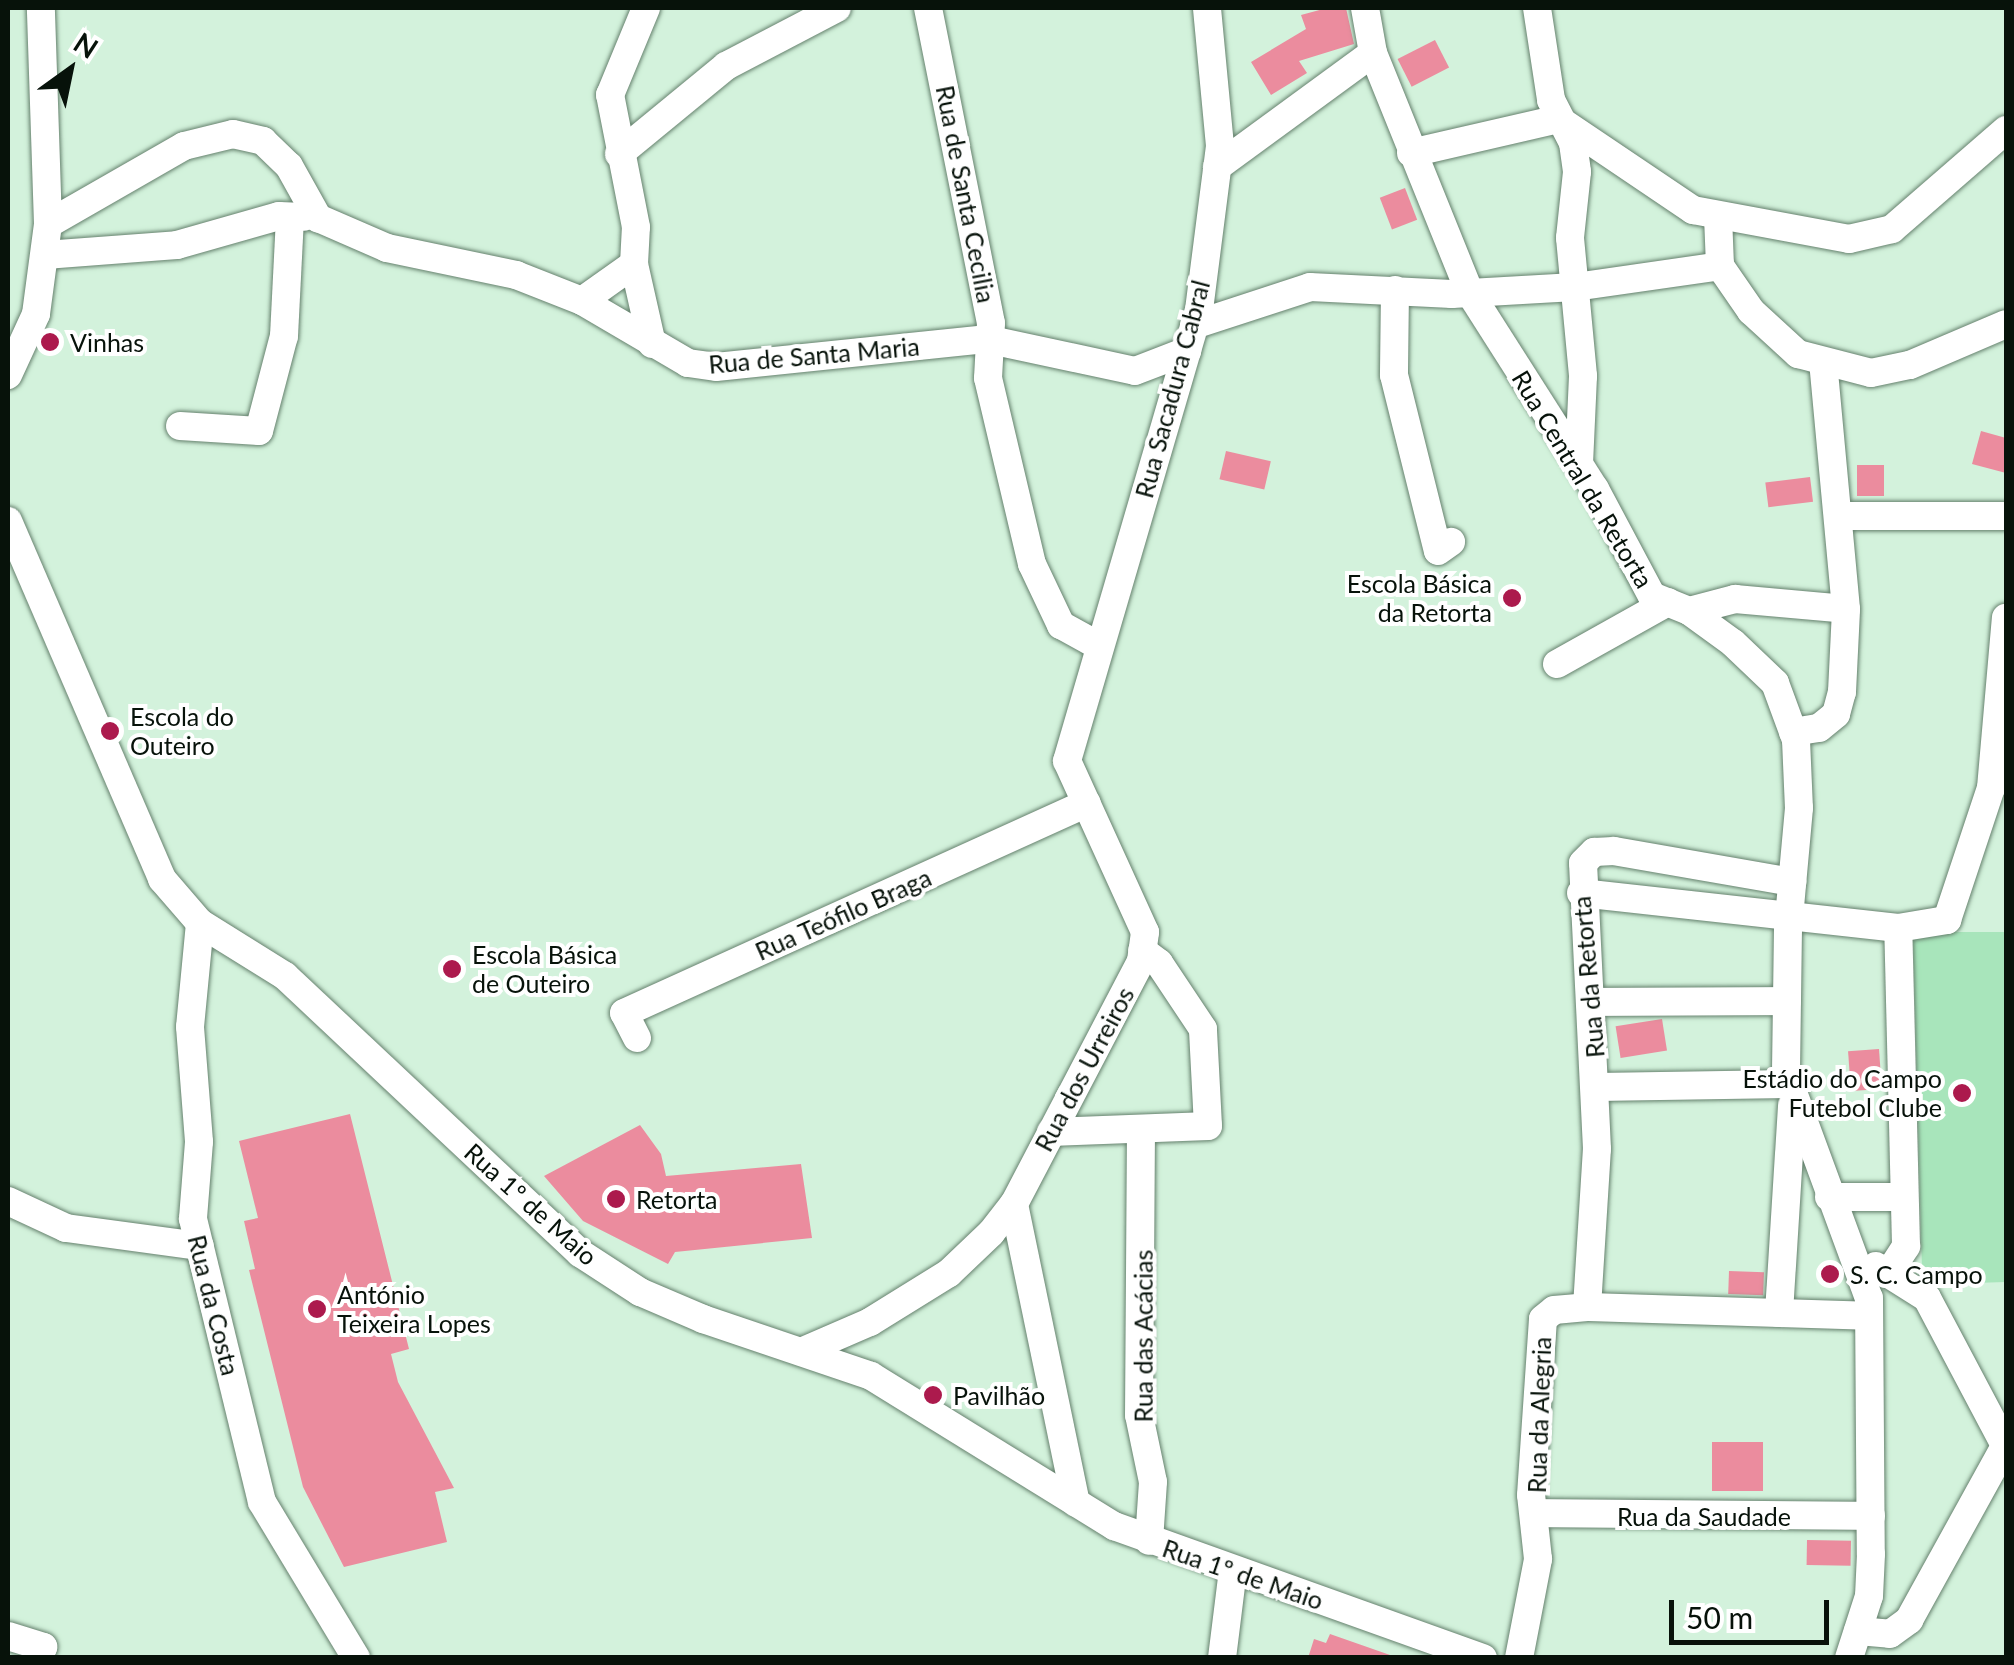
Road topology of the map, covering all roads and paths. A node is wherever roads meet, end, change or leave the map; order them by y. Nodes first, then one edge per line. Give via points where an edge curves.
1 (41, 8) edge
2 (646, 8) edge
3 (837, 8) edge
4 (928, 8) edge
5 (1208, 8) edge
6 (1537, 8) edge
7 (1367, 9) edge
8 (1373, 53) junction
9 (1558, 119) junction
10 (2006, 130) edge
11 (1411, 153) junction
12 (619, 154) junction
13 (1217, 167) junction
14 (1718, 216) junction
15 (304, 218) junction
16 (48, 224) junction
17 (45, 255) junction
18 (634, 264) junction
19 (1720, 266) junction
20 (1575, 287) junction
21 (1395, 290) junction
22 (1470, 293) junction
23 (582, 301) junction
24 (2006, 324) edge
25 (1191, 338) junction
26 (986, 340) junction
27 (652, 344) junction
28 (1823, 363) junction
29 (8, 375) edge
30 (180, 426) dead end
31 (1579, 464) junction
32 (1840, 516) junction
33 (2006, 516) edge
34 (8, 521) edge
35 (1451, 542) dead end
36 (1678, 607) junction
37 (1846, 609) junction
38 (2006, 618) edge
39 (1099, 646) junction
40 (1557, 664) dead end
41 (1793, 732) junction
42 (1087, 803) junction
43 (1792, 882) junction
44 (1581, 893) junction
45 (1789, 918) junction
46 (200, 923) junction
47 (1898, 928) junction
48 (1142, 950) junction
49 (1594, 1002) junction
50 (1787, 1002) junction
51 (637, 1038) dead end
52 (1596, 1086) junction
53 (1792, 1088) junction
54 (1142, 1129) junction
55 (1051, 1132) junction
56 (1829, 1197) junction
57 (1904, 1197) junction
58 (8, 1201) edge
59 (1014, 1204) junction
60 (200, 1246) junction
61 (1855, 1262) junction
62 (1890, 1271) junction
63 (1587, 1307) junction
64 (1779, 1313) junction
65 (1869, 1316) junction
66 (803, 1351) junction
67 (2006, 1446) edge
68 (1076, 1504) junction
69 (1538, 1513) junction
70 (1871, 1516) junction
71 (1149, 1541) junction
72 (1233, 1570) junction
73 (8, 1636) edge
74 (1854, 1644) edge
75 (39, 1658) edge
76 (356, 1658) edge
77 (1222, 1658) edge
78 (1483, 1658) edge
79 (1518, 1658) edge

1 - 16 street
2 - 12 street via 610,95
3 - 12 street via 726,66
4 - 26 street, Rua de Santa Cecilia via 991,323
5 - 13 street, Rua Sacadura Cabral
6 - 9 street via 1536,31
7 - 8 street, Rua Central da Retorta
8 - 11 street, Rua Central da Retorta
8 - 13 street
9 - 11 street
9 - 14 street via 1693,210
9 - 20 street via 1574,143 1577,172 1570,238
10 - 14 street via 1892,229 1850,240
11 - 22 street, Rua Central da Retorta
12 - 18 street via 636,227
13 - 25 street, Rua Sacadura Cabral
14 - 19 street
15 - 16 street via 289,166 262,140 232,134 184,146
15 - 17 street via 177,245
15 - 23 street, Rua de Santa Maria via 387,248 516,275
15 - 30 street via 260,430
16 - 17 street
17 - 29 street via 36,314
18 - 23 street
18 - 27 street
19 - 20 street, Rua de Santa Maria
19 - 28 street via 1751,311 1798,354
20 - 22 street, Rua de Santa Maria
20 - 31 street via 1583,376
21 - 22 street, Rua de Santa Maria
21 - 25 street, Rua de Santa Maria via 1310,287
21 - 35 street via 1394,375 1438,550
22 - 31 street, Rua Central da Retorta
23 - 27 street, Rua de Santa Maria
24 - 28 street via 1910,366 1871,373
25 - 26 street, Rua de Santa Maria via 1135,371
25 - 39 street, Rua Sacadura Cabral
26 - 27 street, Rua de Santa Maria via 716,367 688,363
26 - 39 street, Rua de Santa Cecilia via 988,378 1032,564 1061,625
28 - 32 street
31 - 36 street, Rua Central da Retorta via 1652,596
32 - 33 street
32 - 37 street
34 - 46 street, Rua 1º de Maio via 162,879
36 - 37 street via 1735,599
36 - 40 street
36 - 41 street, Rua Central da Retorta via 1775,684
37 - 41 street via 1836,714 1820,728
38 - 47 street via 1992,788 1947,920
39 - 42 street via 1067,762
41 - 43 street, Rua Central da Retorta via 1800,808
42 - 48 street via 1145,932
42 - 51 street, Rua Teófilo Braga via 624,1013
43 - 44 street, Rua da Retorta via 1682,859 1594,852 1584,863
43 - 45 street, Rua Central da Retorta
44 - 45 street
44 - 49 street, Rua da Retorta
45 - 47 street
45 - 50 street, Rua Central da Retorta
46 - 60 street, Rua da Costa via 190,1027 198,1142 193,1219
46 - 66 street, Rua 1º de Maio via 285,976 580,1253 656,1298
47 - 57 street
48 - 54 street via 1159,963 1203,1029 1208,1126
48 - 55 street, Rua dos Urreiros
49 - 50 street
49 - 52 street, Rua da Retorta
50 - 53 street, Rua Central da Retorta
52 - 53 street
52 - 63 street, Rua da Retorta
53 - 56 street, Rua Central da Retorta
53 - 64 street, Rua Central da Retorta
54 - 55 street
54 - 71 street, Rua das Acácias via 1140,1415 1153,1482
55 - 59 street, Rua dos Urreiros
56 - 57 street
56 - 61 street, Rua Central da Retorta
57 - 62 street via 1906,1246
58 - 60 street via 66,1228
59 - 66 street, Rua dos Urreiros via 948,1272 870,1322
59 - 68 street
60 - 76 street, Rua da Costa via 262,1502
61 - 62 street
61 - 65 street, Rua Central da Retorta
62 - 67 street via 1928,1298
63 - 64 street, Rua da Alegria
63 - 69 street, Rua da Alegria via 1554,1310 1544,1319 1530,1494
64 - 65 street, Rua da Alegria
65 - 70 street, Rua Central da Retorta
66 - 68 street, Rua 1º de Maio via 871,1376
67 - 74 street via 1910,1620
68 - 71 street, Rua 1º de Maio
69 - 70 street, Rua da Saudade
69 - 79 street, Rua da Alegria via 1538,1560
70 - 74 street, Rua Central da Retorta via 1868,1596
71 - 72 street, Rua 1º de Maio
72 - 77 street
72 - 78 street, Rua 1º de Maio
73 - 75 street via 42,1648

